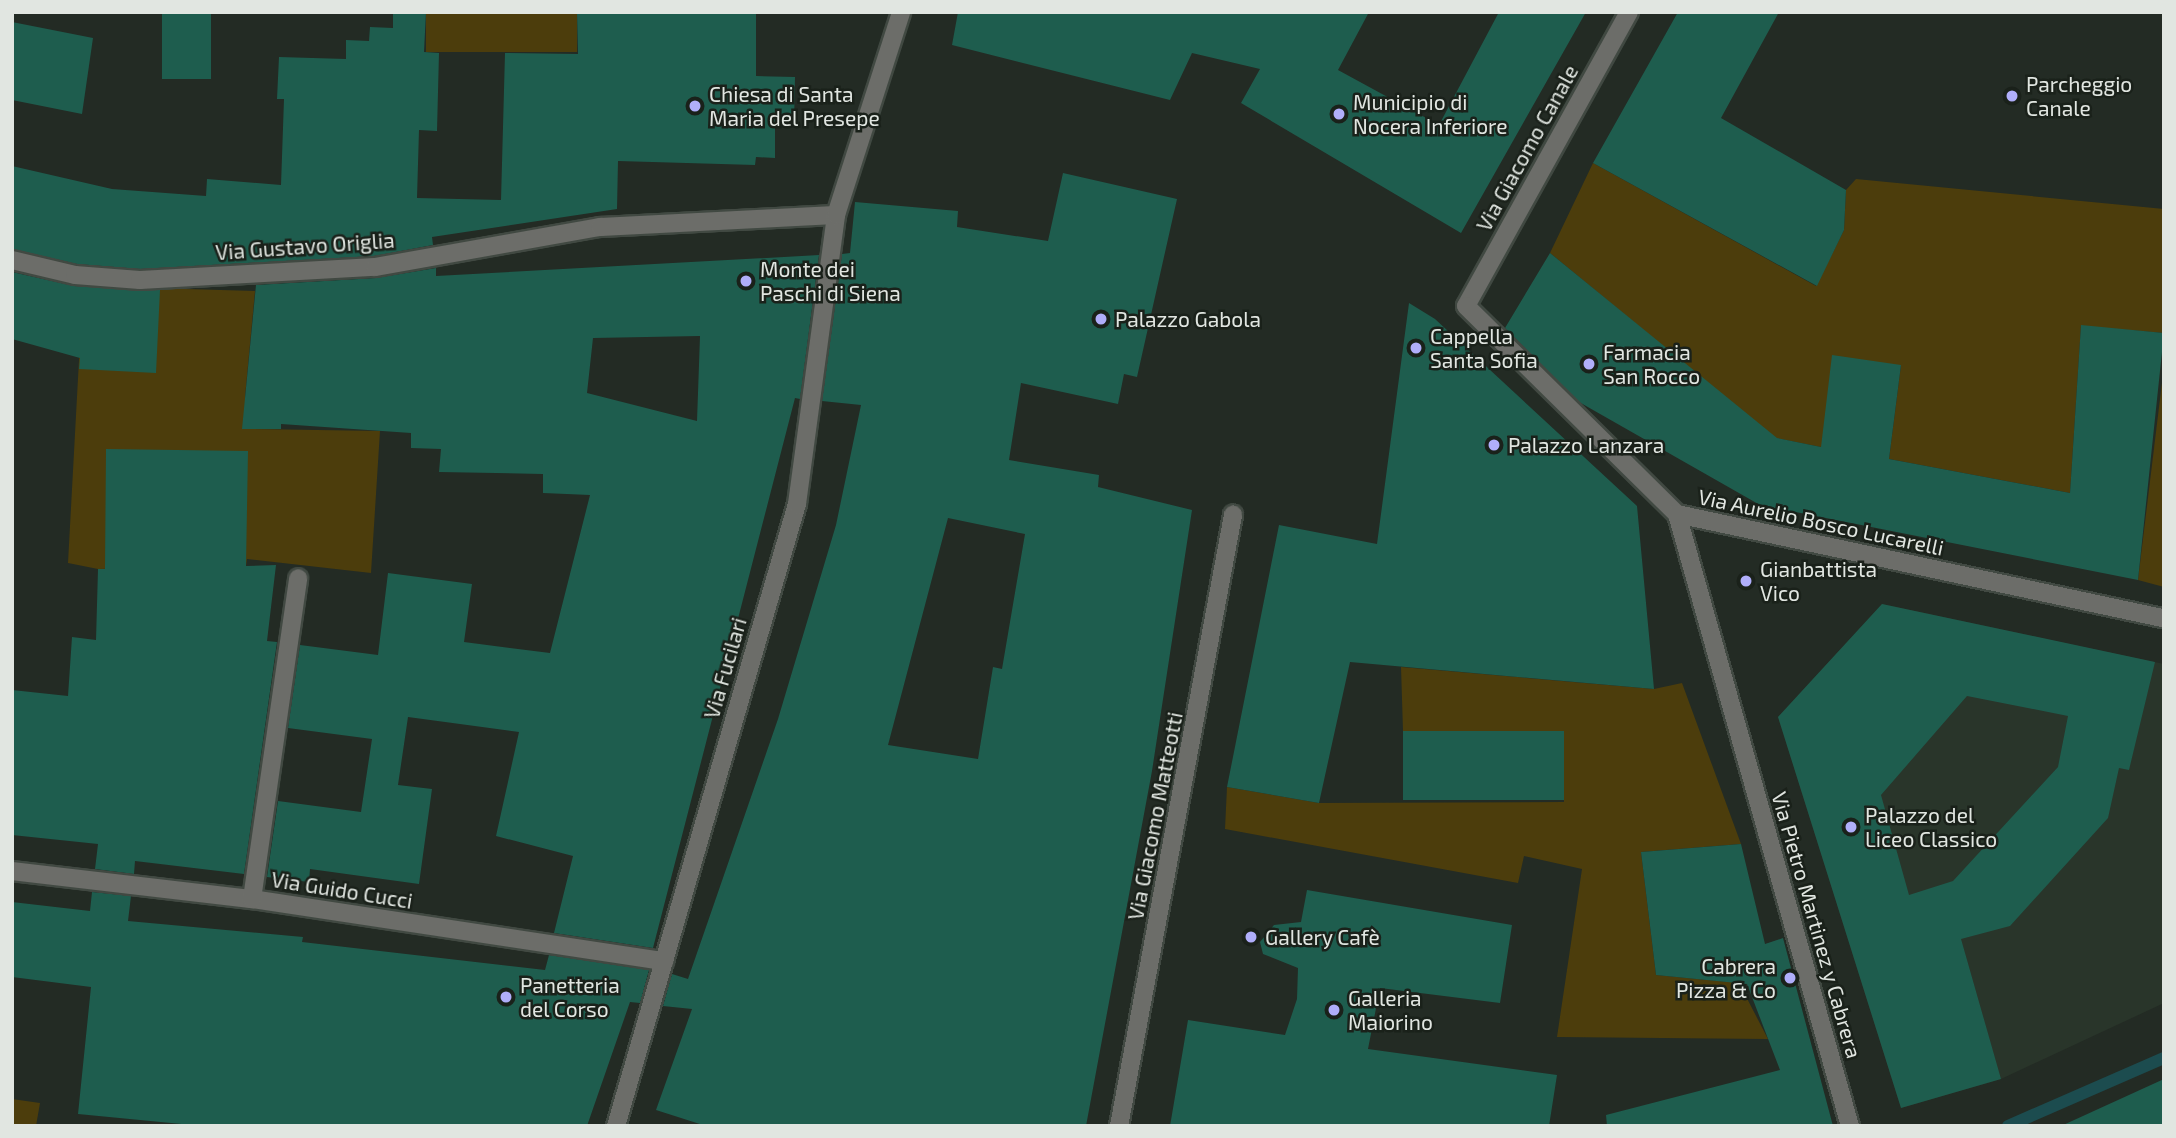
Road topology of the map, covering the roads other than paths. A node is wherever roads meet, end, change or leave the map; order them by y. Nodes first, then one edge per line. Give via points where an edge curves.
1 (901, 12) edge
2 (1629, 12) edge
3 (836, 215) junction
4 (12, 260) edge
5 (1466, 306) joint
6 (1677, 514) junction
7 (1233, 515) dead end
8 (298, 578) dead end
9 (2164, 618) edge
10 (12, 871) edge
11 (252, 900) junction
12 (664, 961) junction
13 (616, 1126) edge
14 (1119, 1126) edge
15 (1850, 1126) edge

1 - 3 street, Via Fucilari
2 - 5 street, Via Giacomo Canale
3 - 4 street, Via Gustavo Origlia via 600,227 375,267 140,280 75,275
3 - 12 street, Via Fucilari via 797,504
5 - 6 street, Via Aurelio Bosco Lucarelli
6 - 9 street, Via Aurelio Bosco Lucarelli
6 - 15 street, Via Pietro Martinez y Cabrera
7 - 14 street, Via Giacomo Matteotti
8 - 11 street
10 - 11 street, Via Guido Cucci
11 - 12 street, Via Guido Cucci
12 - 13 street, Via Fucilari

